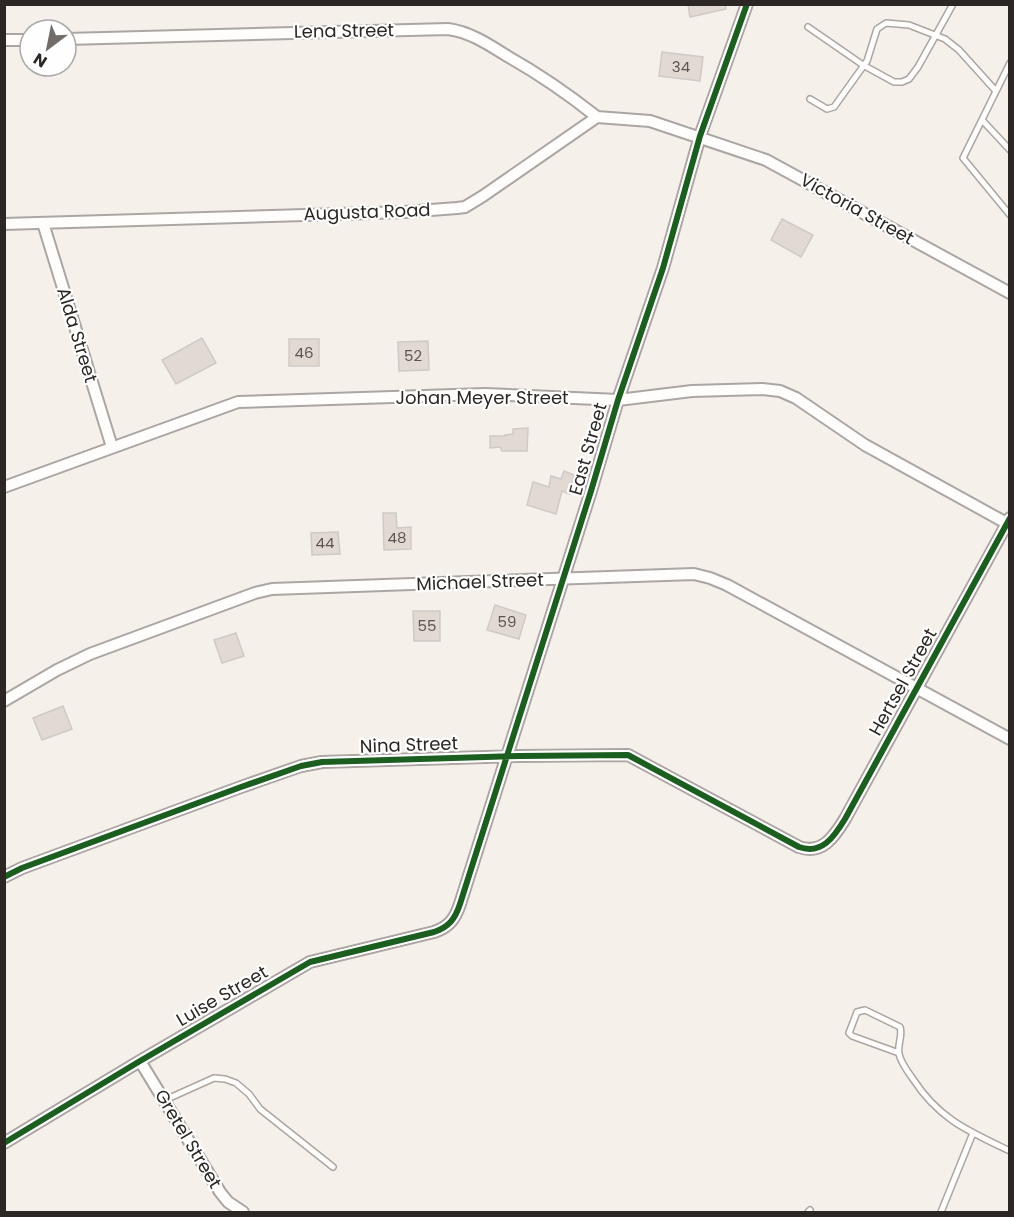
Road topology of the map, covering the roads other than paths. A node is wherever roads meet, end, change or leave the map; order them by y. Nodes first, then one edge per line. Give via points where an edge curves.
1 (747, 4) edge
2 (954, 4) edge
3 (808, 27) dead end
4 (938, 35) junction
5 (78, 39) edge
6 (1010, 63) edge
7 (863, 65) junction
8 (1003, 76) junction
9 (1010, 82) edge
10 (995, 90) junction
11 (810, 99) dead end
12 (597, 117) junction
13 (982, 120) junction
14 (700, 136) junction
15 (1010, 150) edge
16 (1010, 215) edge
17 (43, 223) junction
18 (4, 224) edge
19 (1010, 293) edge
20 (618, 400) junction
21 (112, 447) junction
22 (4, 487) edge
23 (1009, 522) edge
24 (563, 579) junction
25 (916, 688) junction
26 (4, 701) edge
27 (1010, 739) edge
28 (506, 757) junction
29 (812, 850) joint
30 (4, 877) edge
31 (460, 904) joint
32 (899, 1053) junction
33 (140, 1060) junction
34 (165, 1100) junction
35 (973, 1133) junction
36 (4, 1143) edge
37 (1010, 1151) edge
38 (333, 1167) dead end
39 (243, 1212) edge
40 (941, 1212) edge

1 - 14 street, East Street
2 - 4 lane
3 - 7 lane
4 - 7 lane via 909,26 882,24
4 - 7 lane via 906,81 894,82
4 - 10 lane via 959,50
5 - 12 street, Lena Street via 448,29 469,34 550,81
6 - 8 lane
7 - 11 lane via 834,107 827,109
8 - 9 lane
8 - 10 lane
10 - 13 lane
12 - 14 street via 650,121
12 - 17 street, Augusta Road via 477,200 458,208
13 - 15 lane
13 - 16 lane via 963,158
14 - 19 street, Victoria Street via 766,160
14 - 20 street, East Street via 663,268
17 - 18 street, Augusta Road
17 - 21 street, Alda Street
20 - 21 street, Johan Meyer Street via 485,394 238,402
20 - 23 street, Johan Meyer Street via 692,391 785,393 865,445
20 - 24 street, East Street
21 - 22 street, Johan Meyer Street
23 - 25 street, Hertsel Street
24 - 25 street, Michael Street via 694,574 710,578
24 - 26 street, Michael Street via 255,592 90,654
24 - 28 street, East Street
25 - 27 street, Michael Street
25 - 29 street, Hertsel Street via 837,832 826,844
28 - 29 street, Nina Street via 634,757 799,847
28 - 30 street, Nina Street via 310,764
28 - 31 street, East Street
31 - 33 street, Luise Street via 454,919 442,930 310,962
32 - 32 lane via 852,1036 850,1028 857,1012 865,1011 900,1027
32 - 35 lane via 923,1095 938,1111
33 - 34 street, Gretel Street
33 - 36 street, Luise Street
34 - 38 lane via 214,1078 236,1083 260,1109
34 - 39 street, Gretel Street via 220,1192
35 - 37 lane
35 - 40 lane

